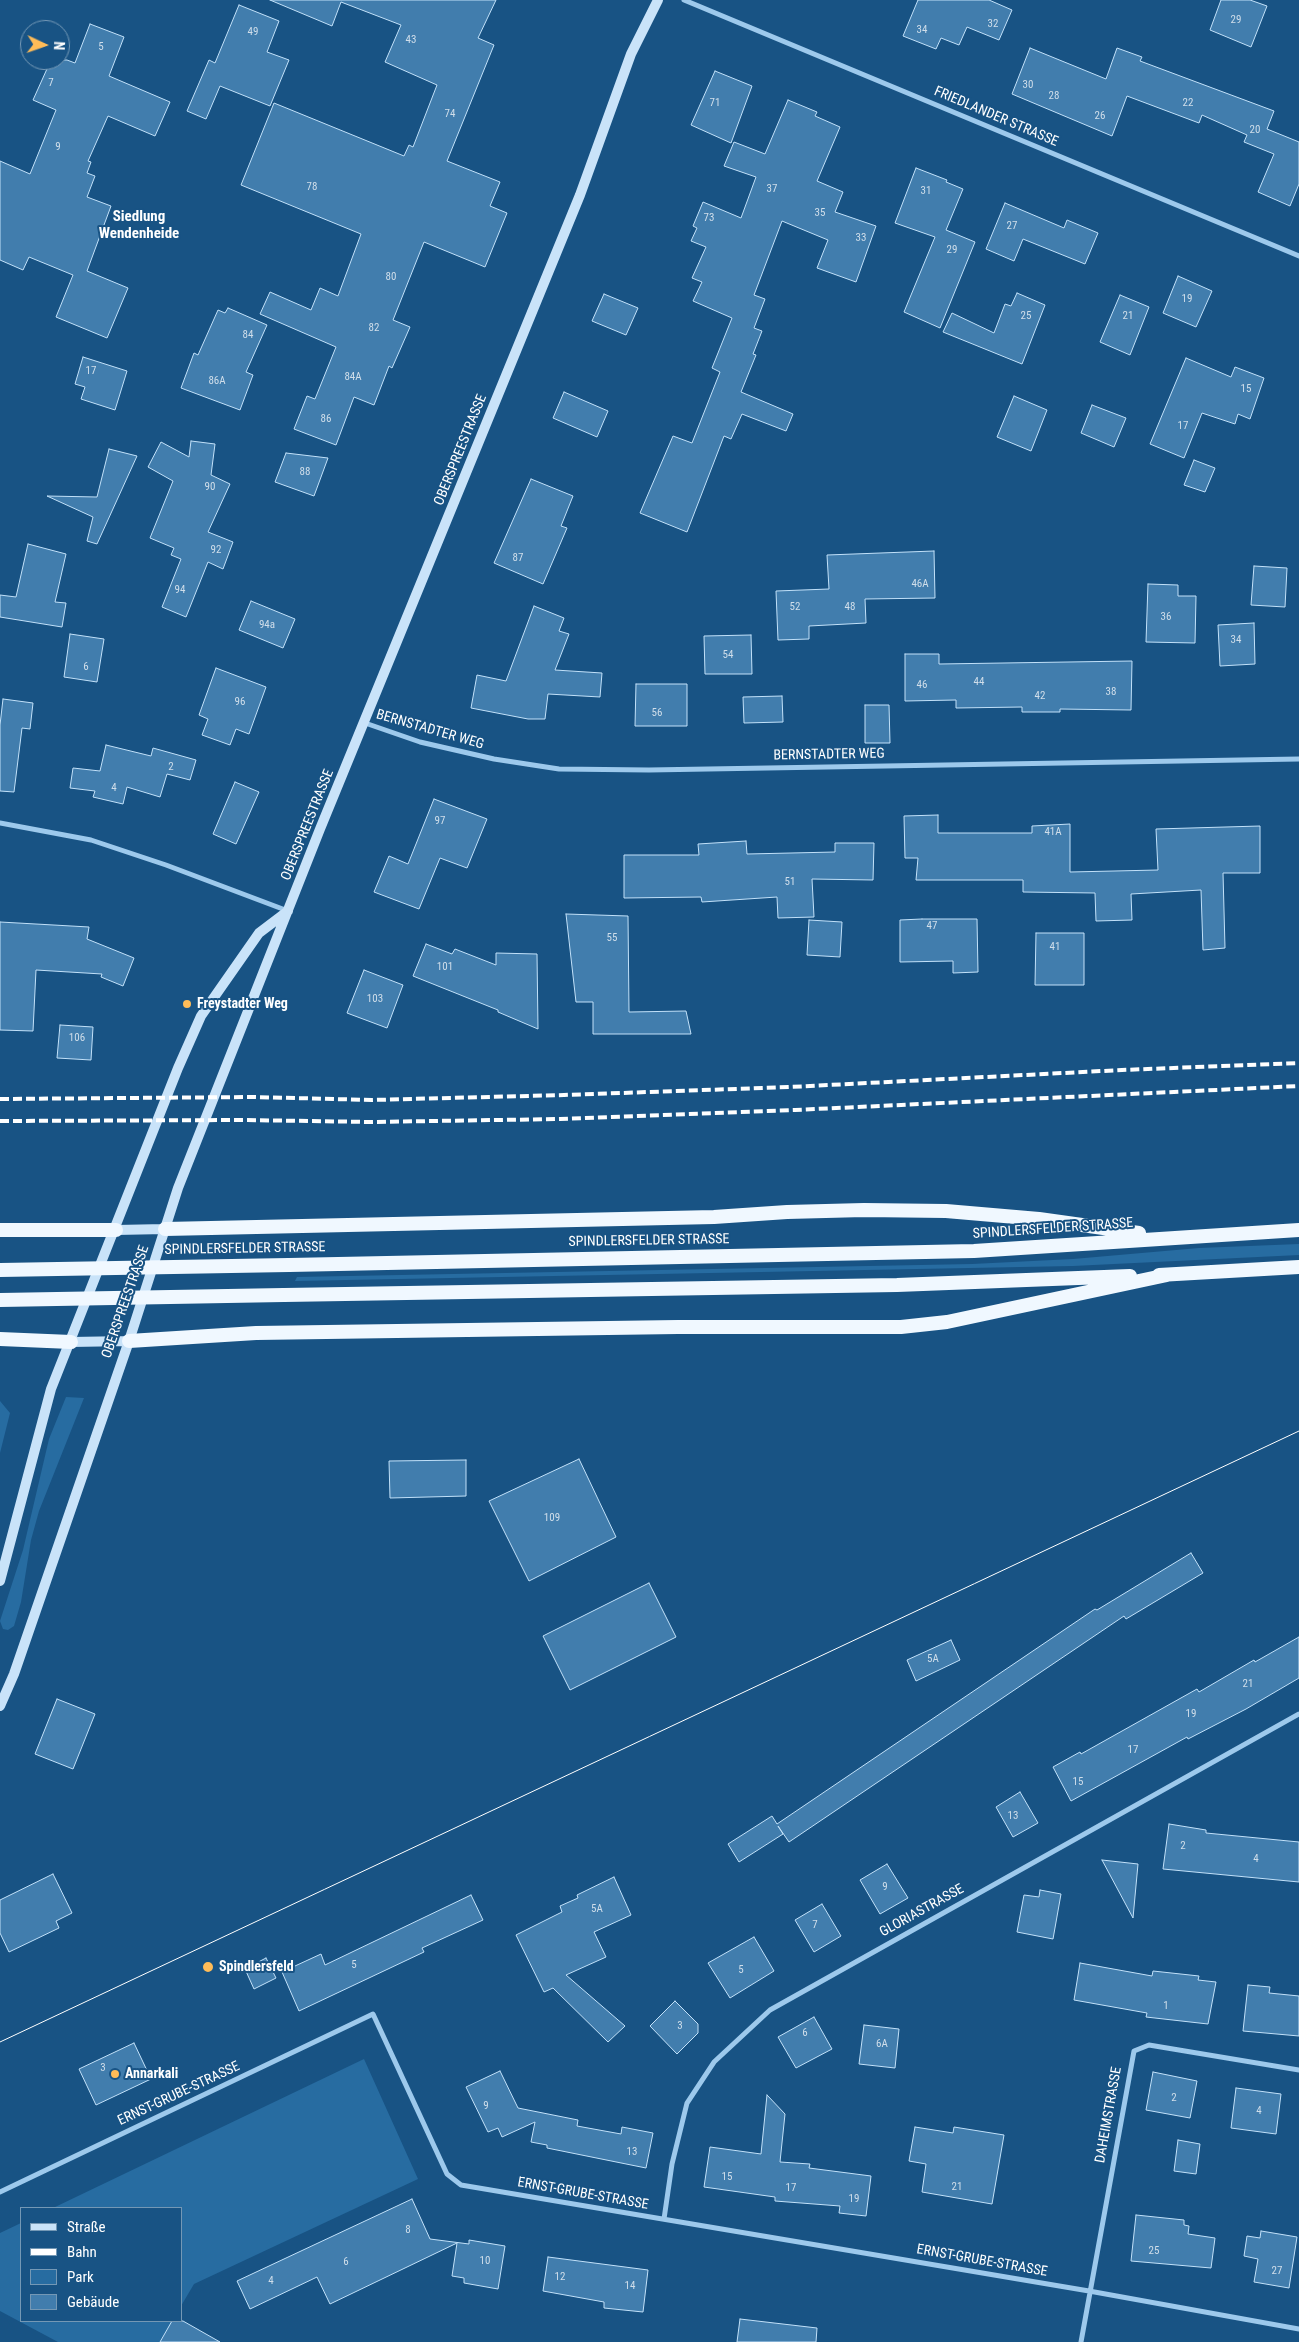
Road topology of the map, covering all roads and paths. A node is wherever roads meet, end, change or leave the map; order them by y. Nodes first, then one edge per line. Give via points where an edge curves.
1 (658, 0) edge
2 (684, 0) edge
3 (1299, 256) edge
4 (365, 723) junction
5 (1299, 759) edge
6 (0, 824) edge
7 (289, 911) junction
8 (166, 1229) junction
9 (0, 1230) edge
10 (116, 1230) junction
11 (1299, 1230) edge
12 (1167, 1237) junction
13 (1299, 1267) edge
14 (0, 1270) edge
15 (1167, 1275) junction
16 (0, 1300) edge
17 (0, 1339) edge
18 (129, 1341) junction
19 (72, 1342) junction
20 (0, 1581) edge
21 (0, 1706) edge
22 (1299, 1714) edge
23 (1299, 2070) edge
24 (0, 2192) edge
25 (664, 2219) junction
26 (1089, 2290) junction
27 (1299, 2329) edge
28 (1081, 2342) edge

1 - 4 main road, OBERSPREESTRASSE via 630,54 580,194
2 - 3 street, FRIEDLANDER STRASSE
4 - 5 street, BERNSTADTER WEG via 420,742 559,769
4 - 7 main road, OBERSPREESTRASSE
6 - 7 street via 91,840
7 - 8 main road, OBERSPREESTRASSE via 178,1188
7 - 10 main road via 258,933 201,1016
8 - 10 main road, SPINDLERSFELDER STRASSE
8 - 12 highway via 714,1217 873,1210 946,1211 1030,1218
8 - 18 main road, OBERSPREESTRASSE
9 - 10 highway
10 - 19 main road
11 - 12 highway, SPINDLERSFELDER STRASSE
12 - 14 highway, SPINDLERSFELDER STRASSE, bridge via 974,1251
13 - 15 highway
15 - 16 highway, bridge via 897,1285
15 - 18 highway via 966,1318 901,1327 256,1333
17 - 19 highway
18 - 19 main road
18 - 21 main road, OBERSPREESTRASSE via 14,1674
19 - 20 main road via 51,1389
22 - 25 street, GLORIASTRASSE via 770,2010 714,2062 688,2103 672,2164
23 - 26 street, DAHEIMSTRASSE via 1149,2045 1134,2051
24 - 25 street, ERNST-GRUBE-STRASSE via 373,2014 447,2174 461,2184
25 - 26 street, ERNST-GRUBE-STRASSE
26 - 27 street, ERNST-GRUBE-STRASSE
26 - 28 street

